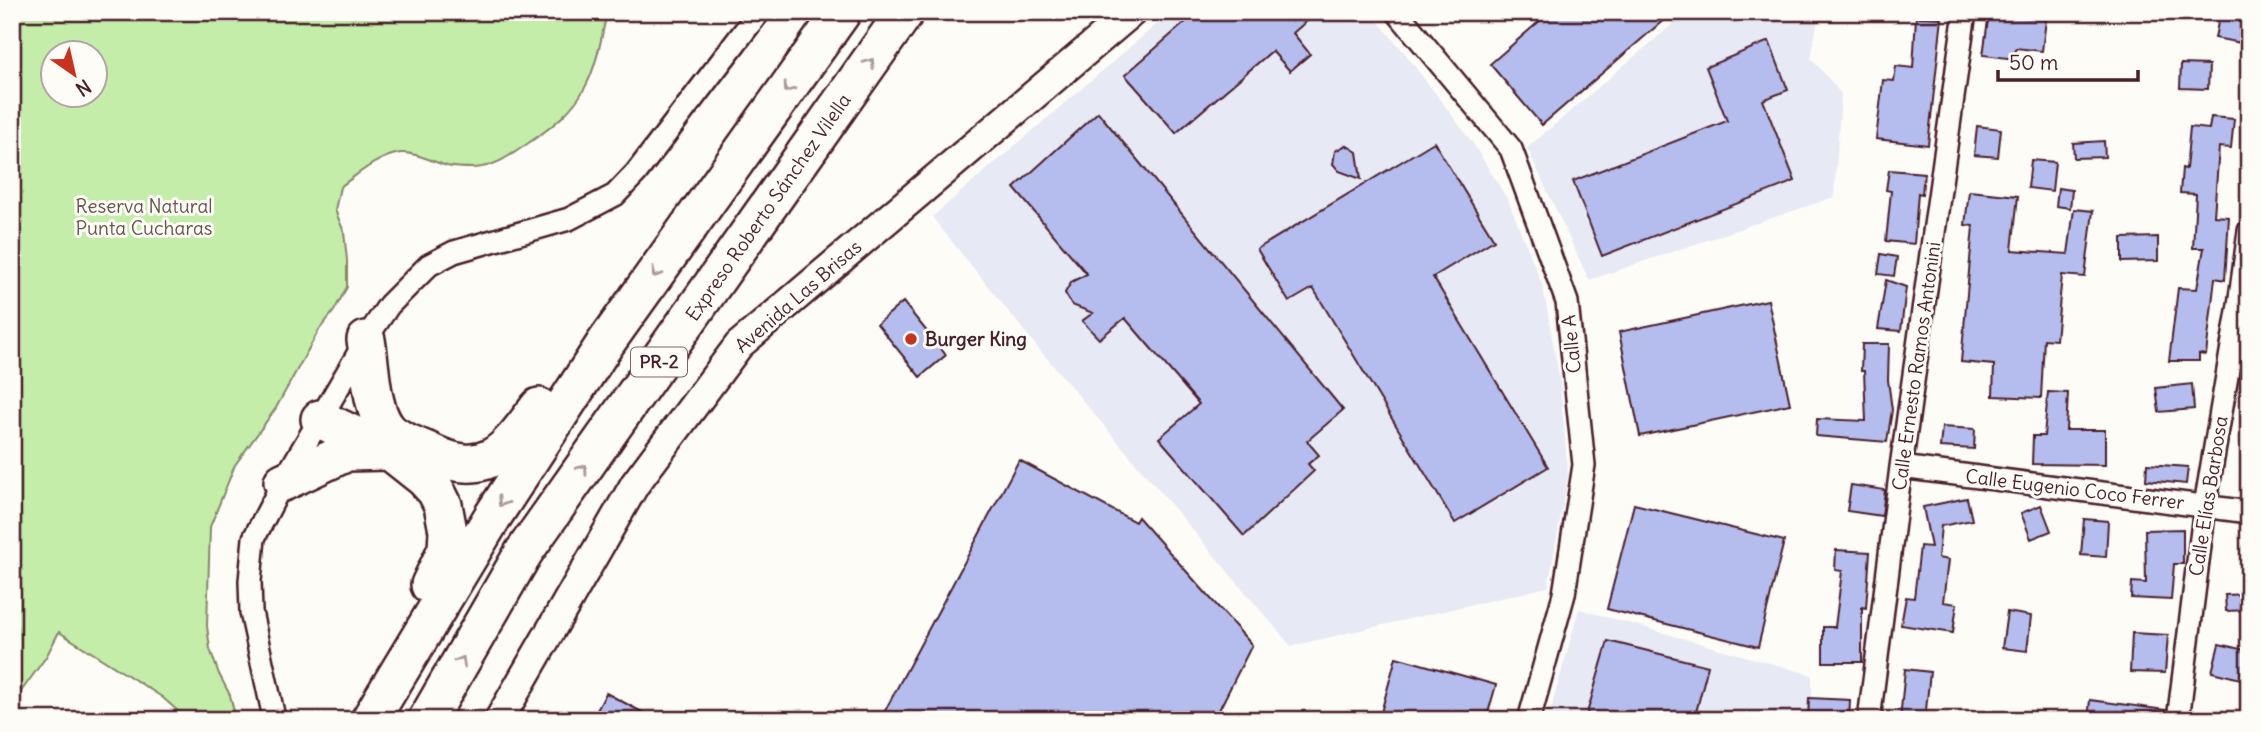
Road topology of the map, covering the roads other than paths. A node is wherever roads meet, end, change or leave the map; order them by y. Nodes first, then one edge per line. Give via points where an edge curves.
1 (759, 12) edge
2 (842, 12) edge
3 (905, 12) edge
4 (1132, 12) edge
5 (1397, 12) edge
6 (1965, 12) edge
7 (2249, 231) edge
8 (366, 340) junction
9 (605, 344) junction
10 (326, 409) junction
11 (388, 440) junction
12 (1901, 467) junction
13 (283, 482) junction
14 (2205, 506) junction
15 (2249, 512) edge
16 (373, 714) edge
17 (273, 720) edge
18 (426, 720) edge
19 (499, 720) edge
20 (1529, 720) edge
21 (1869, 720) edge
22 (2178, 720) edge

1 - 8 street via 615,195 569,219 454,252 429,265 389,305
2 -> 9 highway, PR-2
18 -> 3 highway, Expreso Roberto Sánchez Vilella / PR-2 via 524,552
4 - 19 street, Avenida Las Brisas via 739,345 635,484
5 - 20 street, Calle A via 1510,149 1567,302 1584,465 1564,594
6 - 12 street, Calle Ernesto Ramos Antonini
7 - 14 street, Calle Elías Barbosa
8 - 10 street
8 - 11 highway via 375,404
9 - 11 highway via 553,389 492,460 450,463
9 -> 16 highway, PR-2 via 493,516
10 - 11 highway
10 - 13 street
11 - 13 highway via 347,452
11 - 16 highway via 436,491 448,531 447,549
12 - 14 street, Calle Eugenio Coco Ferrer
12 - 21 street, Calle Ernesto Ramos Antonini
13 - 17 street via 254,538 250,581 251,612
14 - 15 street, Calle Eugenio Coco Ferrer
14 - 22 street, Calle Elías Barbosa

